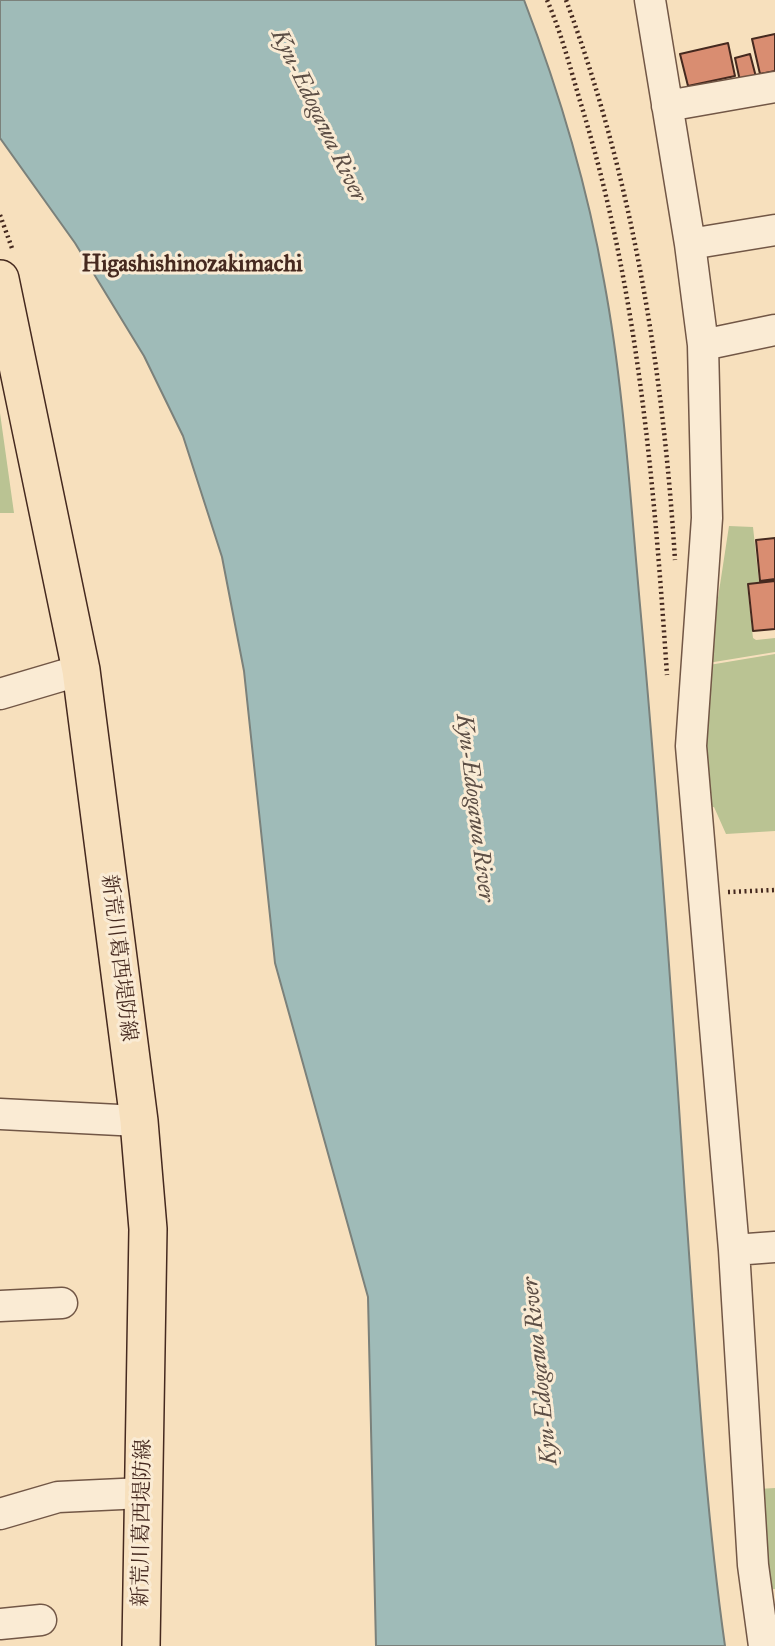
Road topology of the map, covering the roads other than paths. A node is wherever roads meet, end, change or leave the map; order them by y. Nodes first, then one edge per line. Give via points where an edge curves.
1 (650, 0) edge
2 (775, 87) edge
3 (667, 106) junction
4 (775, 230) edge
5 (690, 244) junction
6 (0, 279) edge
7 (775, 330) edge
8 (703, 345) junction
9 (80, 670) junction
10 (0, 694) edge
11 (0, 1114) edge
12 (139, 1121) junction
13 (775, 1247) edge
14 (734, 1250) junction
15 (62, 1303) dead end
16 (0, 1306) edge
17 (144, 1493) junction
18 (0, 1514) edge
19 (41, 1620) dead end
20 (0, 1624) edge
21 (767, 1628) edge
22 (141, 1646) edge

1 - 3 street
2 - 3 street
3 - 5 street
4 - 5 street
5 - 8 street
6 - 9 main road, 新荒川葛西堤防線
7 - 8 street
8 - 14 street via 707,518 691,746
9 - 10 street
9 - 12 main road, 新荒川葛西堤防線
11 - 12 street
12 - 17 main road, 新荒川葛西堤防線 via 148,1229
13 - 14 street
14 - 21 street via 751,1539
15 - 16 street
17 - 18 street via 58,1497
17 - 22 main road, 新荒川葛西堤防線
19 - 20 street

